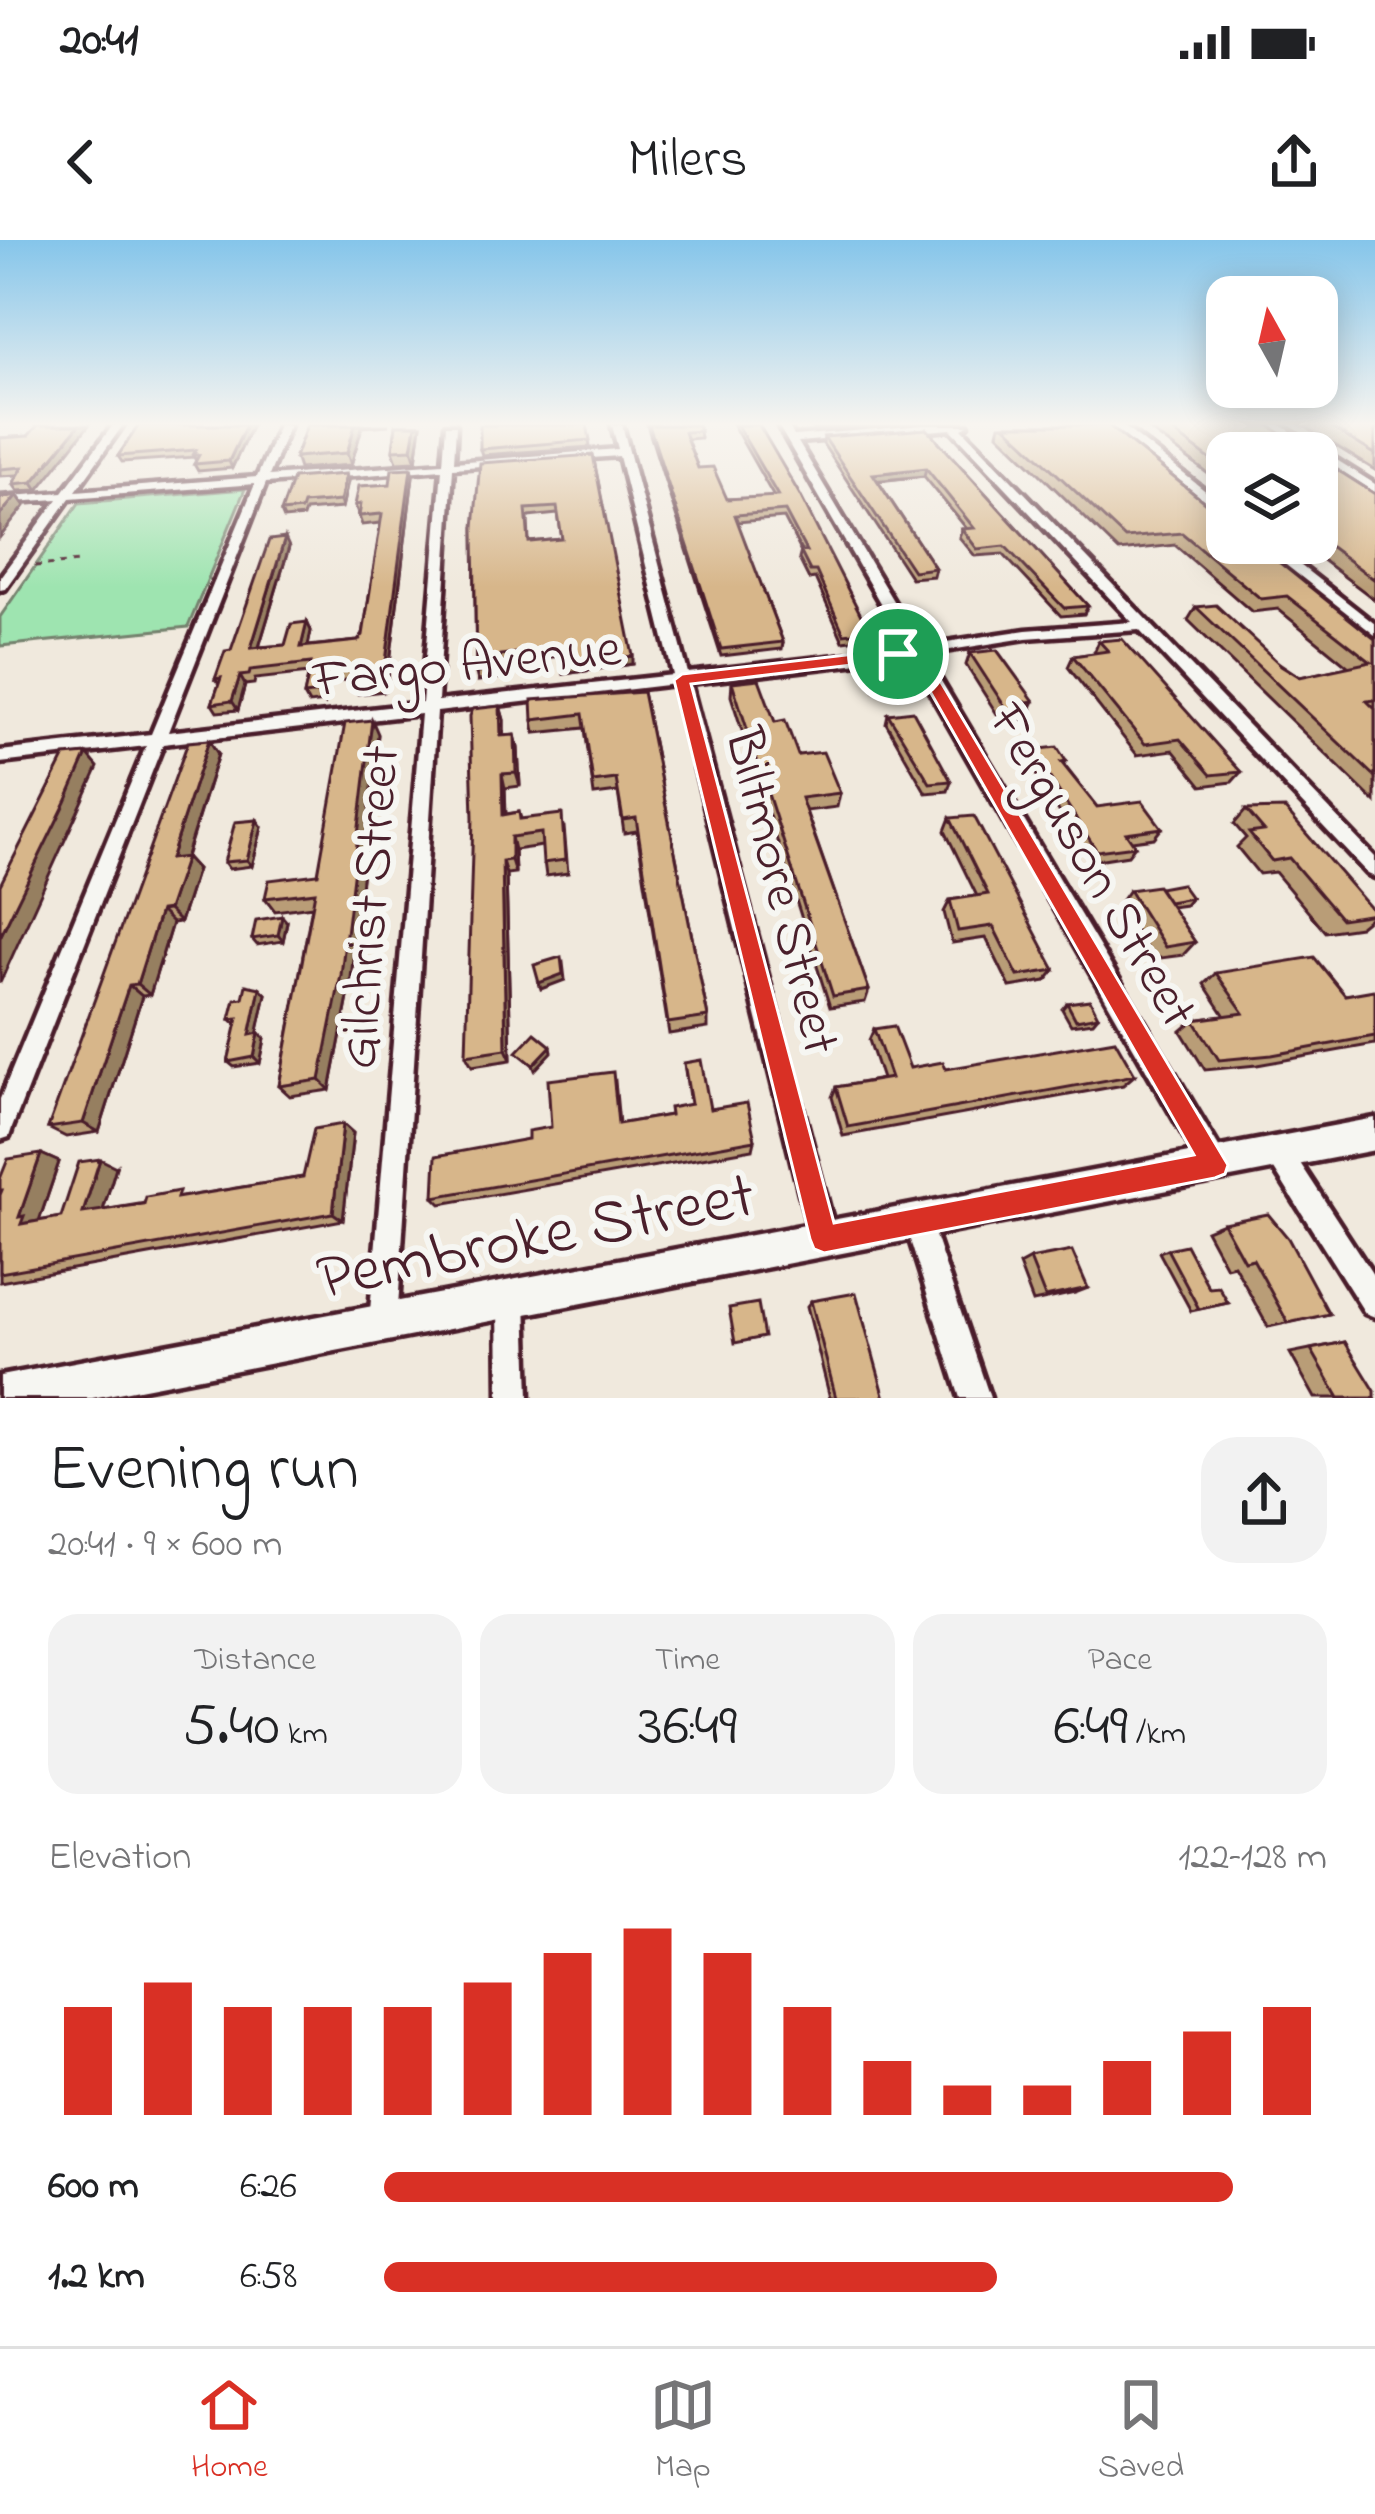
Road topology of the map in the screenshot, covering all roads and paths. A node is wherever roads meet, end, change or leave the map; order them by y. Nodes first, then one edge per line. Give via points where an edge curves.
1 (79, 479) edge
2 (286, 479) edge
3 (447, 479) edge
4 (631, 479) edge
5 (814, 479) edge
6 (1004, 479) edge
7 (262, 481) junction
8 (68, 495) junction
9 (0, 500) edge
10 (79, 562) dead end
11 (1290, 564) edge
12 (34, 566) dead end
13 (0, 586) edge
14 (1143, 626) junction
15 (1375, 631) edge
16 (915, 652) junction
17 (682, 680) junction
18 (430, 708) junction
19 (158, 739) junction
20 (0, 757) edge
21 (1375, 869) edge
22 (0, 1128) edge
23 (1375, 1134) edge
24 (1278, 1153) junction
25 (1215, 1165) junction
26 (917, 1221) junction
27 (824, 1239) junction
28 (512, 1299) junction
29 (1375, 1303) edge
30 (383, 1323) junction
31 (82, 1389) edge
32 (0, 1396) edge
33 (514, 1398) edge
34 (975, 1398) edge

1 - 8 street
2 - 7 street
3 - 18 street, Gilchrist Street
4 - 17 street, Biltmore Street
5 - 16 street, Ferguson Street
6 - 14 street
7 - 8 street
7 - 19 street
8 - 9 street
8 - 13 street
10 - 12 path
11 - 15 street
14 - 16 street, Fargo Avenue
14 - 21 street
16 - 17 street, Fargo Avenue
16 - 25 street, Ferguson Street
17 - 18 street, Fargo Avenue
17 - 27 street, Biltmore Street
18 - 19 street, Fargo Avenue
18 - 30 street, Gilchrist Street
19 - 20 street, Fargo Avenue
19 - 22 street
23 - 24 street, Pembroke Street
24 - 25 street, Pembroke Street
24 - 29 street
25 - 26 street, Pembroke Street
26 - 27 street, Pembroke Street
26 - 34 street
27 - 28 street, Pembroke Street
28 - 30 street, Pembroke Street
28 - 33 street
30 - 31 street, Pembroke Street
31 - 32 street, Pembroke Street

